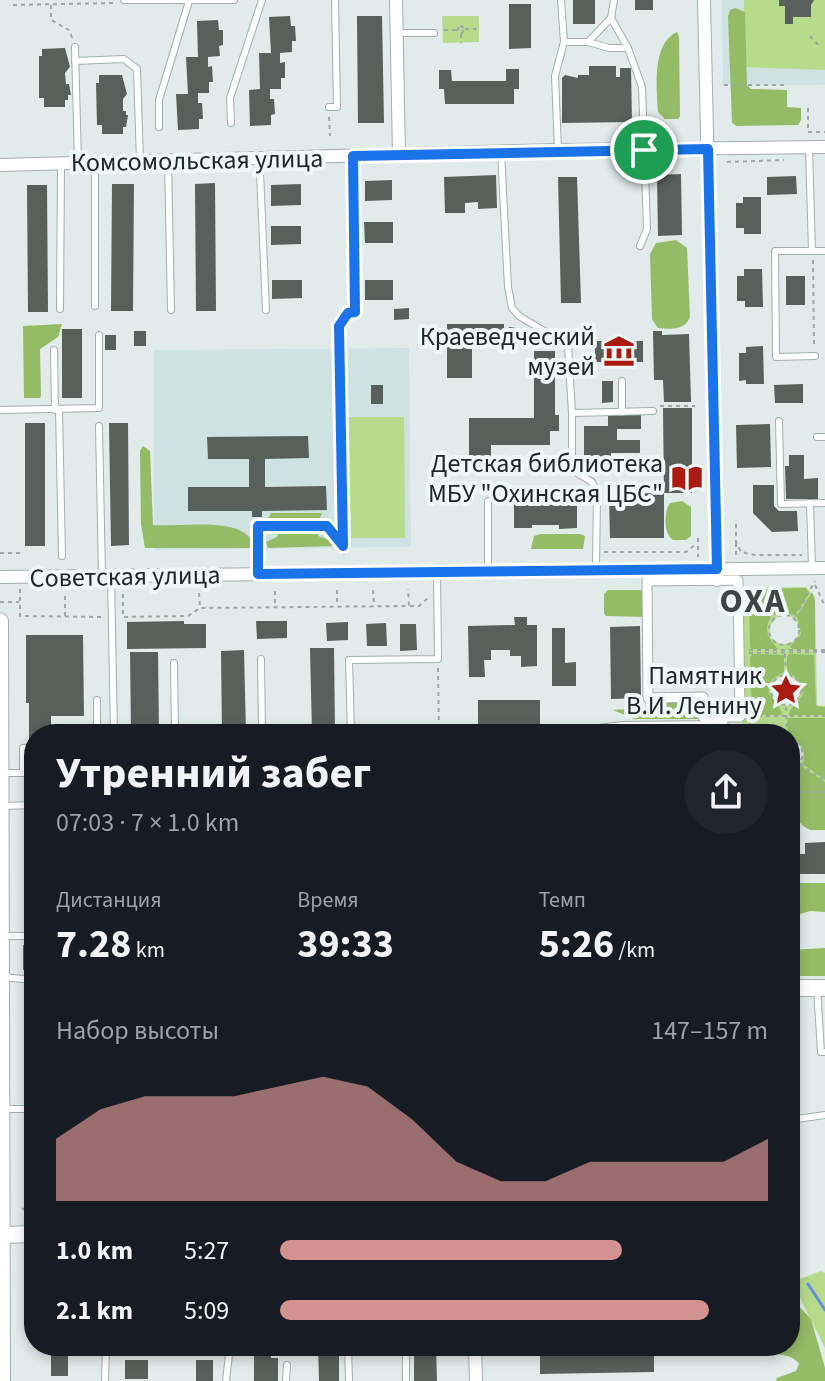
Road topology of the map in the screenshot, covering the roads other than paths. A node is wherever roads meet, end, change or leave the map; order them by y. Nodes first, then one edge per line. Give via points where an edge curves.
1 (234, 0) edge
2 (262, 0) edge
3 (335, 0) edge
4 (396, 0) edge
5 (561, 0) edge
6 (614, 0) edge
7 (704, 0) edge
8 (126, 1) edge
9 (189, 1) edge
10 (611, 18) junction
11 (397, 33) junction
12 (434, 33) dead end
13 (564, 42) junction
14 (588, 42) junction
15 (75, 47) road end
16 (628, 48) junction
17 (75, 61) junction
18 (329, 107) road end
19 (231, 123) dead end
20 (159, 127) dead end
21 (825, 147) edge
22 (708, 149) junction
23 (558, 150) junction
24 (644, 150) junction
25 (501, 152) junction
26 (809, 154) junction
27 (399, 155) junction
28 (353, 156) junction
29 (263, 158) junction
30 (168, 160) junction
31 (140, 161) junction
32 (95, 162) junction
33 (61, 163) junction
34 (78, 163) junction
35 (0, 165) edge
36 (640, 246) dead end
37 (812, 251) junction
38 (825, 251) edge
39 (95, 306) dead end
40 (60, 309) dead end
41 (171, 310) dead end
42 (266, 310) dead end
43 (355, 312) road end
44 (99, 335) dead end
45 (54, 350) dead end
46 (815, 356) road end
47 (622, 381) dead end
48 (0, 410) edge
49 (57, 410) junction
50 (653, 411) dead end
51 (622, 412) junction
52 (572, 413) junction
53 (779, 421) dead end
54 (99, 426) dead end
55 (488, 501) dead end
56 (810, 503) junction
57 (825, 503) edge
58 (62, 556) dead end
59 (596, 570) junction
60 (488, 571) junction
61 (816, 571) edge
62 (437, 572) junction
63 (717, 575) junction
64 (107, 576) junction
65 (0, 577) edge
66 (0, 621) edge
67 (261, 659) dead end
68 (174, 663) dead end
69 (97, 700) dead end
70 (97, 724) edge
71 (114, 724) edge
72 (175, 724) edge
73 (262, 724) edge
74 (351, 724) edge
75 (719, 724) edge
76 (723, 724) edge
77 (24, 748) edge
78 (1, 773) edge
79 (23, 773) joint
80 (24, 805) edge
81 (0, 806) edge
82 (1, 936) edge
83 (24, 936) edge
84 (1, 977) edge
85 (24, 979) edge
86 (800, 988) edge
87 (821, 988) edge
88 (825, 1052) edge
89 (2, 1109) edge
90 (24, 1109) edge
91 (825, 1115) edge
92 (800, 1119) edge
93 (1, 1156) edge
94 (1, 1234) edge
95 (24, 1234) edge
96 (106, 1356) edge
97 (229, 1356) edge
98 (348, 1356) edge
99 (406, 1356) edge
100 (475, 1356) edge
101 (287, 1365) dead end
102 (2, 1381) edge
103 (105, 1381) edge
104 (226, 1381) edge
105 (286, 1381) edge
106 (349, 1381) edge
107 (406, 1381) edge
108 (476, 1381) edge

1 - 9 lane
2 - 19 lane via 230,98
3 - 18 lane via 337,107
4 - 11 street
5 - 13 lane
6 - 10 lane
7 - 22 street
8 - 9 lane
9 - 20 lane via 159,100
10 - 14 lane
10 - 16 lane
11 - 12 lane
11 - 27 street
13 - 14 lane
13 - 23 lane via 555,76
14 - 16 lane
15 - 17 lane
16 - 24 lane via 642,87
17 - 31 lane via 124,59 137,69
17 - 34 lane
21 - 26 street, Комсомольская улица
22 - 24 street, Комсомольская улица
22 - 26 street, Комсомольская улица
22 - 63 street
23 - 24 street, Комсомольская улица
23 - 25 street, Комсомольская улица
24 - 36 lane via 647,229
25 - 27 street, Комсомольская улица
25 - 52 lane via 512,308 568,345
26 - 37 lane
27 - 28 street, Комсомольская улица
28 - 29 street, Комсомольская улица
28 - 43 lane
29 - 30 street, Комсомольская улица
29 - 42 lane
30 - 31 street, Комсомольская улица
30 - 41 lane
31 - 32 street, Комсомольская улица
32 - 34 street, Комсомольская улица
32 - 39 lane
33 - 34 street, Комсомольская улица
33 - 35 street, Комсомольская улица
33 - 40 lane
37 - 38 lane
37 - 46 lane via 775,251 776,357
44 - 49 lane via 99,408
45 - 49 lane
47 - 51 lane
48 - 49 lane
49 - 58 lane
50 - 51 lane
51 - 52 lane
52 - 59 lane via 572,470 592,482 597,492
53 - 56 lane via 781,504
54 - 64 lane
55 - 60 lane
56 - 57 lane
56 - 61 lane
59 - 60 street, Советская улица
59 - 63 street, Советская улица
60 - 62 street, Советская улица
61 - 63 street, Советская улица
62 - 64 street, Советская улица
62 - 74 lane via 438,659 349,660
63 - 75 street via 647,581 648,698 703,697 703,717
63 - 76 street via 738,580 740,717
64 - 65 street, Советская улица
64 - 71 lane
66 - 78 street
67 - 73 lane
68 - 72 lane
69 - 70 lane
77 - 79 lane
78 - 79 lane
78 - 81 street
80 - 81 lane
81 - 82 street
82 - 83 lane
82 - 84 street
84 - 85 lane
84 - 89 street
86 - 87 street
87 - 88 lane
89 - 90 lane
89 - 93 street
91 - 92 lane
93 - 94 street
94 - 95 street
94 - 102 street
96 - 103 lane
97 - 104 lane
98 - 106 lane
99 - 107 lane
100 - 108 street
101 - 105 lane

